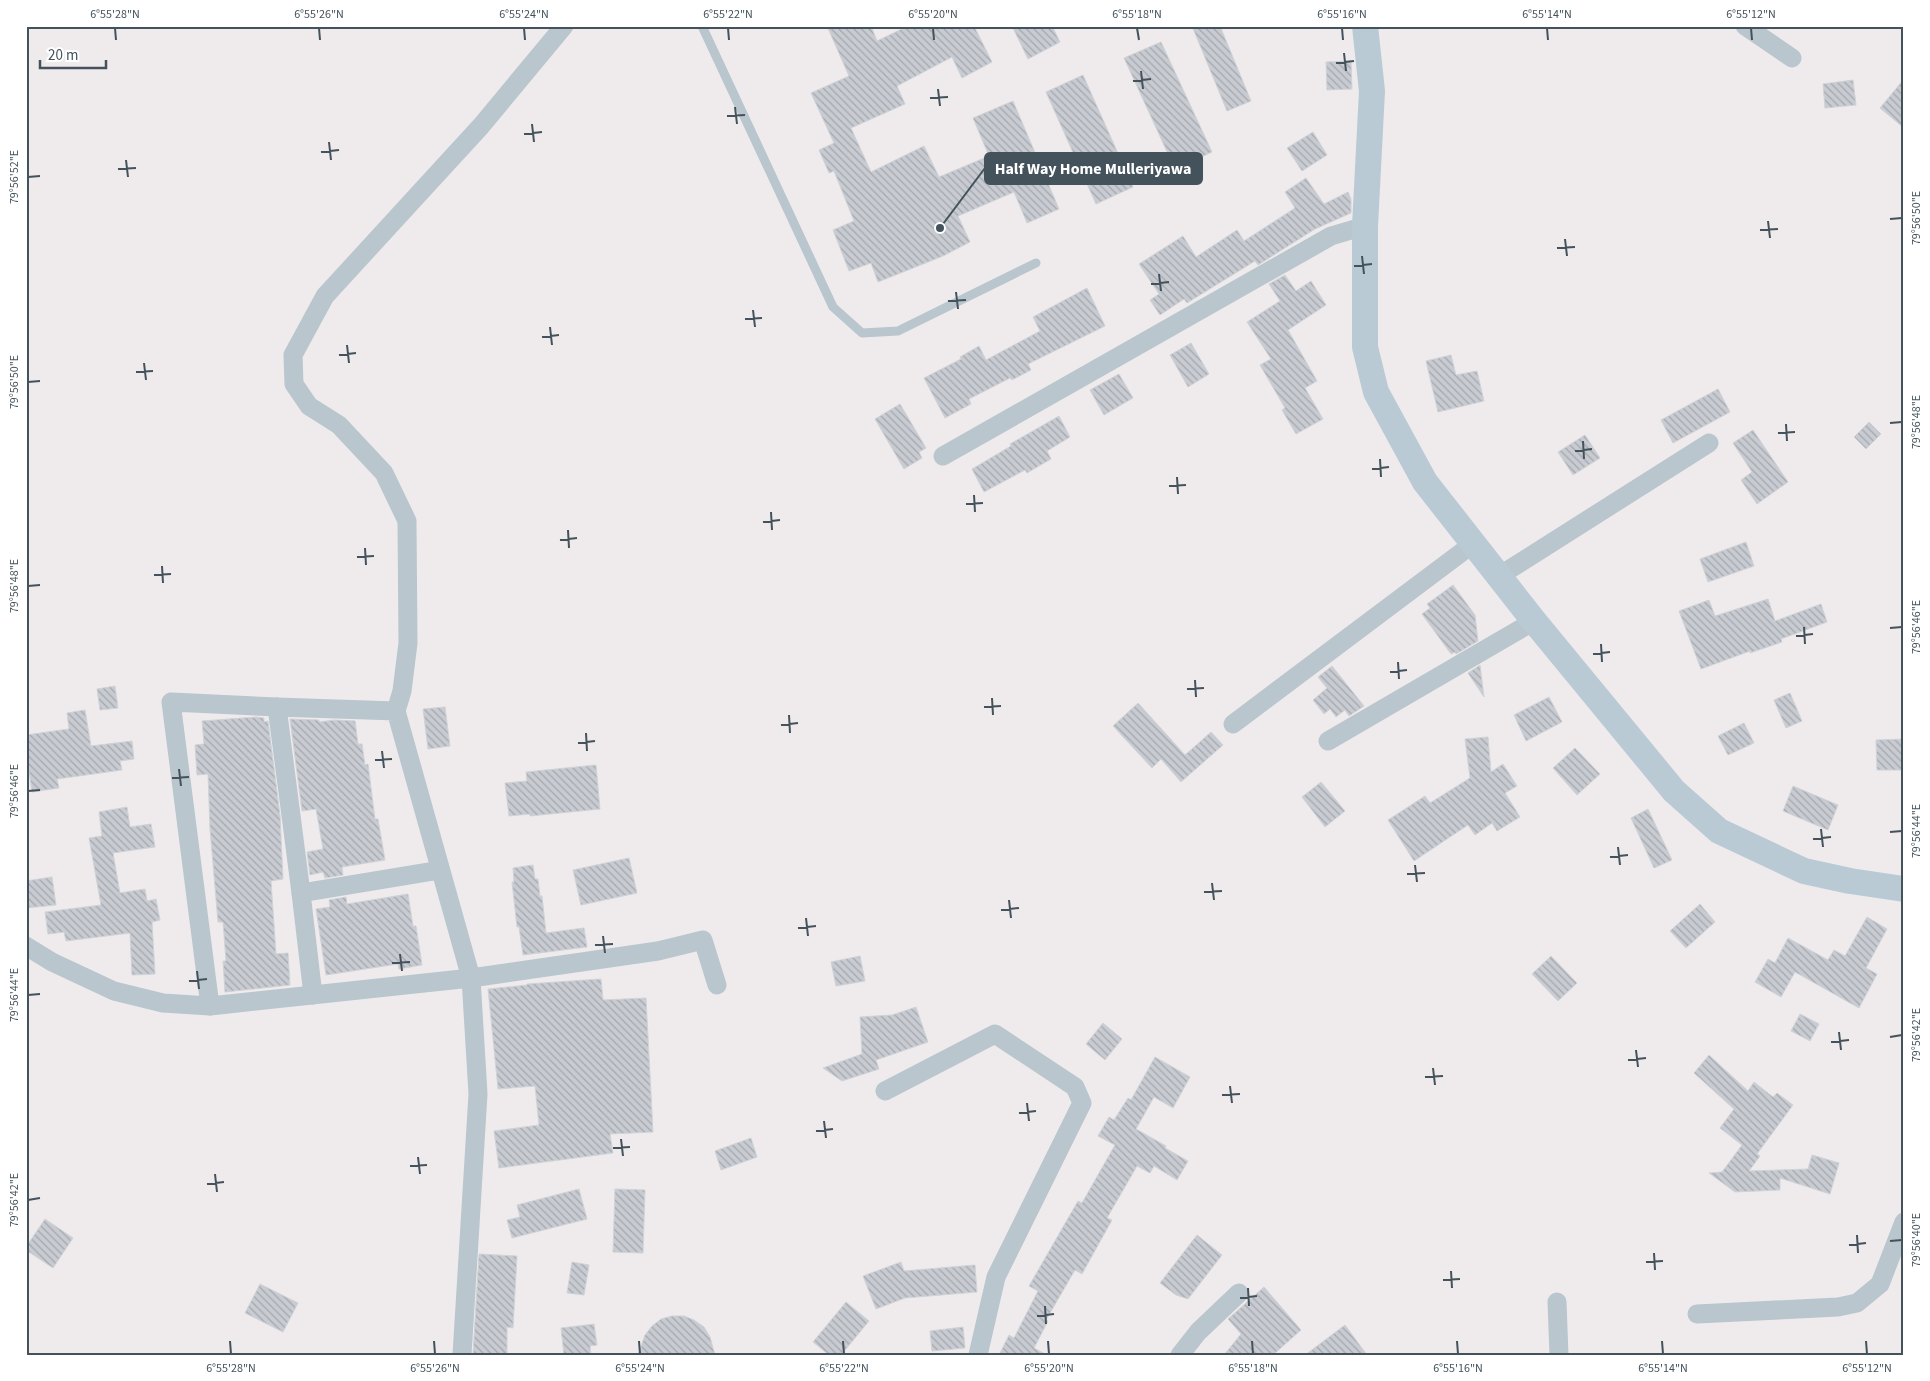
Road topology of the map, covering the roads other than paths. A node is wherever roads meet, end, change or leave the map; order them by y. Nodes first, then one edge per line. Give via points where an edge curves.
1 (564, 26) edge
2 (702, 26) edge
3 (1365, 26) edge
4 (1745, 26) edge
5 (1792, 58) dead end
6 (1365, 226) junction
7 (1036, 263) dead end
8 (1709, 444) dead end
9 (943, 456) dead end
10 (1474, 543) junction
11 (1499, 576) junction
12 (1534, 621) junction
13 (277, 707) junction
14 (396, 711) junction
15 (1232, 724) dead end
16 (1328, 741) dead end
17 (440, 870) junction
18 (1904, 890) edge
19 (301, 893) junction
20 (26, 946) edge
21 (471, 978) junction
22 (717, 985) dead end
23 (313, 995) junction
24 (210, 1006) junction
25 (885, 1091) dead end
26 (1904, 1222) edge
27 (1239, 1293) dead end
28 (1557, 1302) dead end
29 (1697, 1314) dead end
30 (462, 1355) edge
31 (978, 1355) edge
32 (1180, 1355) edge
33 (1559, 1355) edge

1 - 14 street via 481,126 325,296 293,355 294,384 309,406 339,425 384,473 407,521 408,643
2 - 7 lane via 833,307 862,333 898,331
3 - 6 street via 1372,91
4 - 5 street
6 - 9 street via 1331,236
6 - 10 street via 1365,347 1376,392 1425,482
8 - 11 street
10 - 11 street
10 - 15 street
11 - 12 street
12 - 16 street
12 - 18 street via 1674,791 1719,831 1804,871
13 - 14 street
13 - 19 street
13 - 24 street via 171,702
14 - 17 street
17 - 19 street
17 - 21 street
19 - 23 street
20 - 24 street via 114,991 163,1003
21 - 22 street via 658,951 703,940
21 - 23 street
21 - 30 street via 478,1094
23 - 24 street
25 - 31 street via 995,1034 1075,1087 1082,1103 996,1277
26 - 29 street via 1880,1284 1857,1303 1838,1307
27 - 32 street via 1198,1332
28 - 33 street

